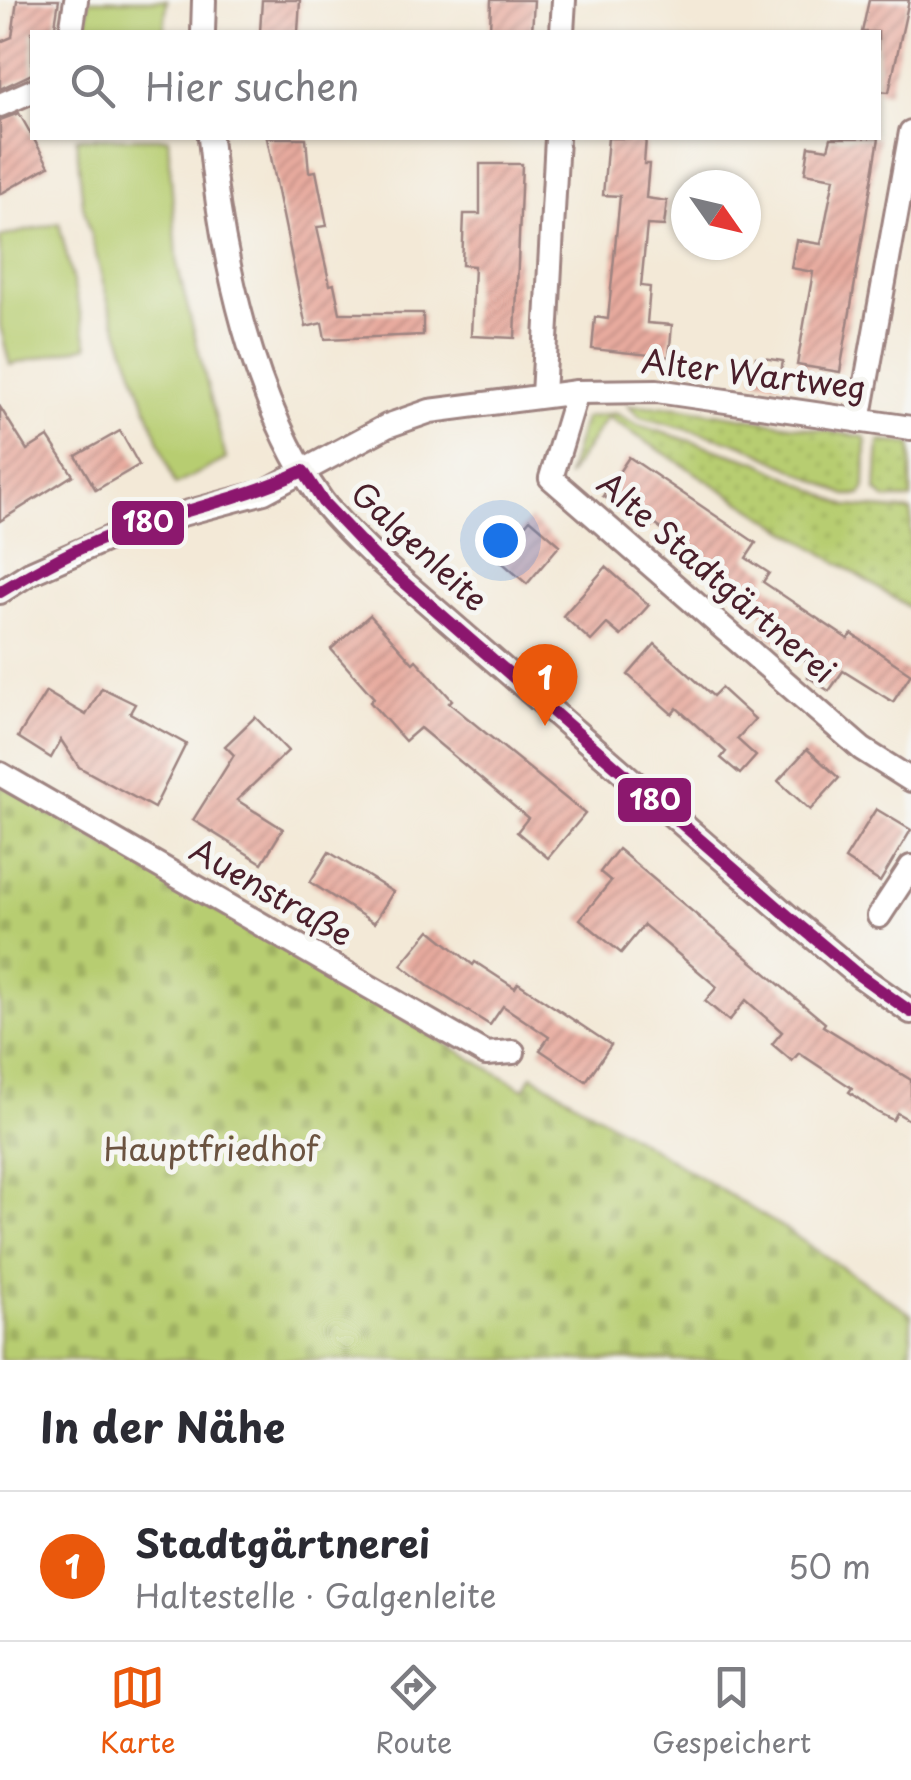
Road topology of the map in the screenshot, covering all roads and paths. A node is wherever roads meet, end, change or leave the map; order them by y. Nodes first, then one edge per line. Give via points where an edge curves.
1 (76, 0) edge
2 (204, 0) edge
3 (564, 0) edge
4 (71, 30) edge
5 (203, 30) edge
6 (562, 30) edge
7 (30, 92) edge
8 (0, 105) edge
9 (911, 132) edge
10 (210, 140) edge
11 (556, 140) edge
12 (577, 392) junction
13 (543, 396) junction
14 (859, 421) junction
15 (911, 428) edge
16 (303, 471) junction
17 (0, 592) edge
18 (0, 774) edge
19 (911, 780) edge
20 (911, 867) edge
21 (878, 916) dead end
22 (911, 1012) edge
23 (513, 1052) dead end

1 - 4 street
2 - 5 street
3 - 6 street
7 - 8 street
9 - 14 street
10 - 16 street, Galgenleite via 239,305 281,428
11 - 13 street
12 - 13 street, Alter Wartweg
12 - 14 street, Alter Wartweg via 657,391
12 - 19 street, Alte Stadtgärtnerei via 551,478 862,749
13 - 16 street, Alter Wartweg via 430,411
14 - 15 street, Alter Wartweg
16 - 17 street, Alter Wartweg via 264,492 136,526
16 - 22 street, Galgenleite via 375,556 788,916
18 - 23 street, Auenstraße via 486,1054
20 - 21 street

